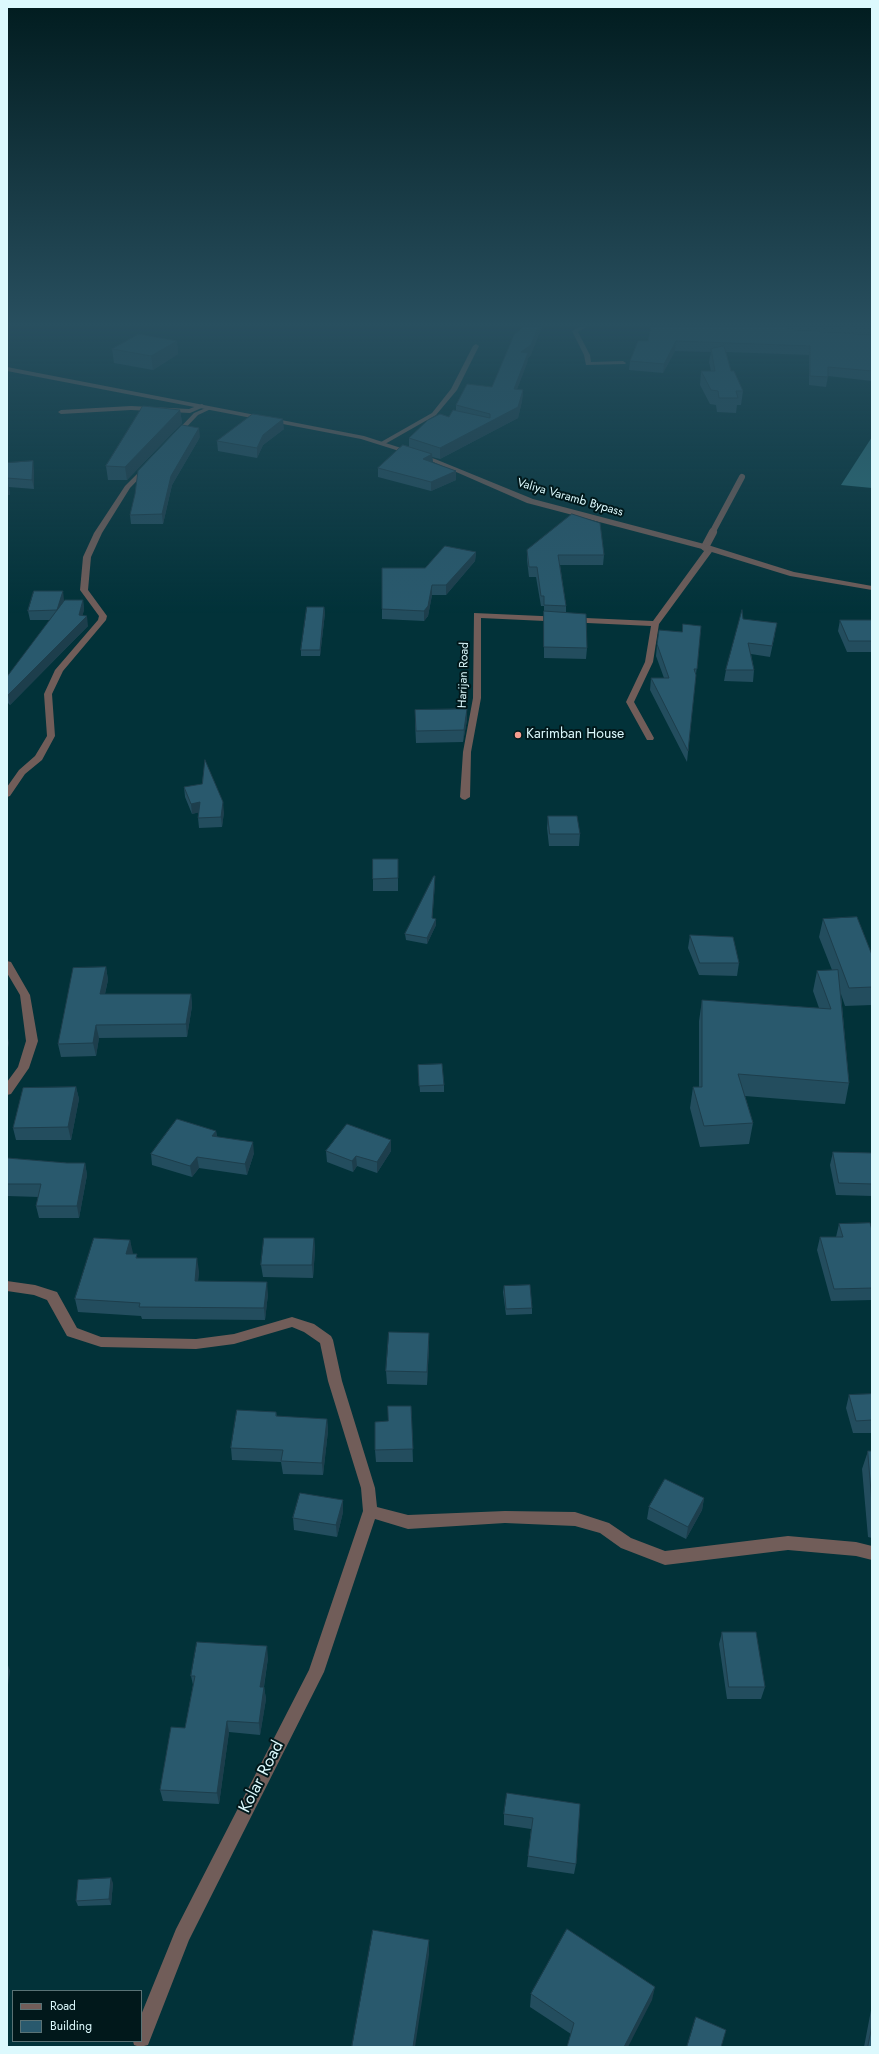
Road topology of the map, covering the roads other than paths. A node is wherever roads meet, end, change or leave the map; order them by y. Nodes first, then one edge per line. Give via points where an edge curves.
1 (188, 423) edge
2 (288, 423) edge
3 (419, 423) edge
4 (169, 443) edge
5 (383, 444) junction
6 (156, 457) edge
7 (742, 477) dead end
8 (708, 548) junction
9 (872, 588) edge
10 (655, 624) junction
11 (650, 738) dead end
12 (7, 794) edge
13 (465, 797) dead end
14 (7, 964) edge
15 (7, 1090) edge
16 (7, 1286) edge
17 (370, 1511) junction
18 (872, 1553) edge
19 (142, 2035) edge

1 - 4 street
2 - 5 street, Valiya Varamb Bypass via 362,437
3 - 5 street
5 - 8 street, Valiya Varamb Bypass via 433,460 530,501
6 - 12 street via 127,487 98,533 87,557 84,590 103,616 102,620 59,670 48,694 51,736 39,758 22,772
7 - 8 lane
8 - 9 street, Valiya Varamb Bypass via 793,574
8 - 10 street
10 - 11 street via 649,662 630,702
10 - 13 street, Harijan Road via 477,615 477,698 468,752
14 - 15 street via 25,995 32,1041 23,1068
16 - 17 street via 35,1290 52,1296 72,1332 101,1342 196,1344 234,1339 292,1322 309,1328 326,1340 335,1381 368,1488
17 - 18 street via 408,1522 505,1517 575,1519 604,1528 626,1544 665,1558 788,1543 856,1549
17 - 19 street, Kolar Road via 316,1672 182,1935

